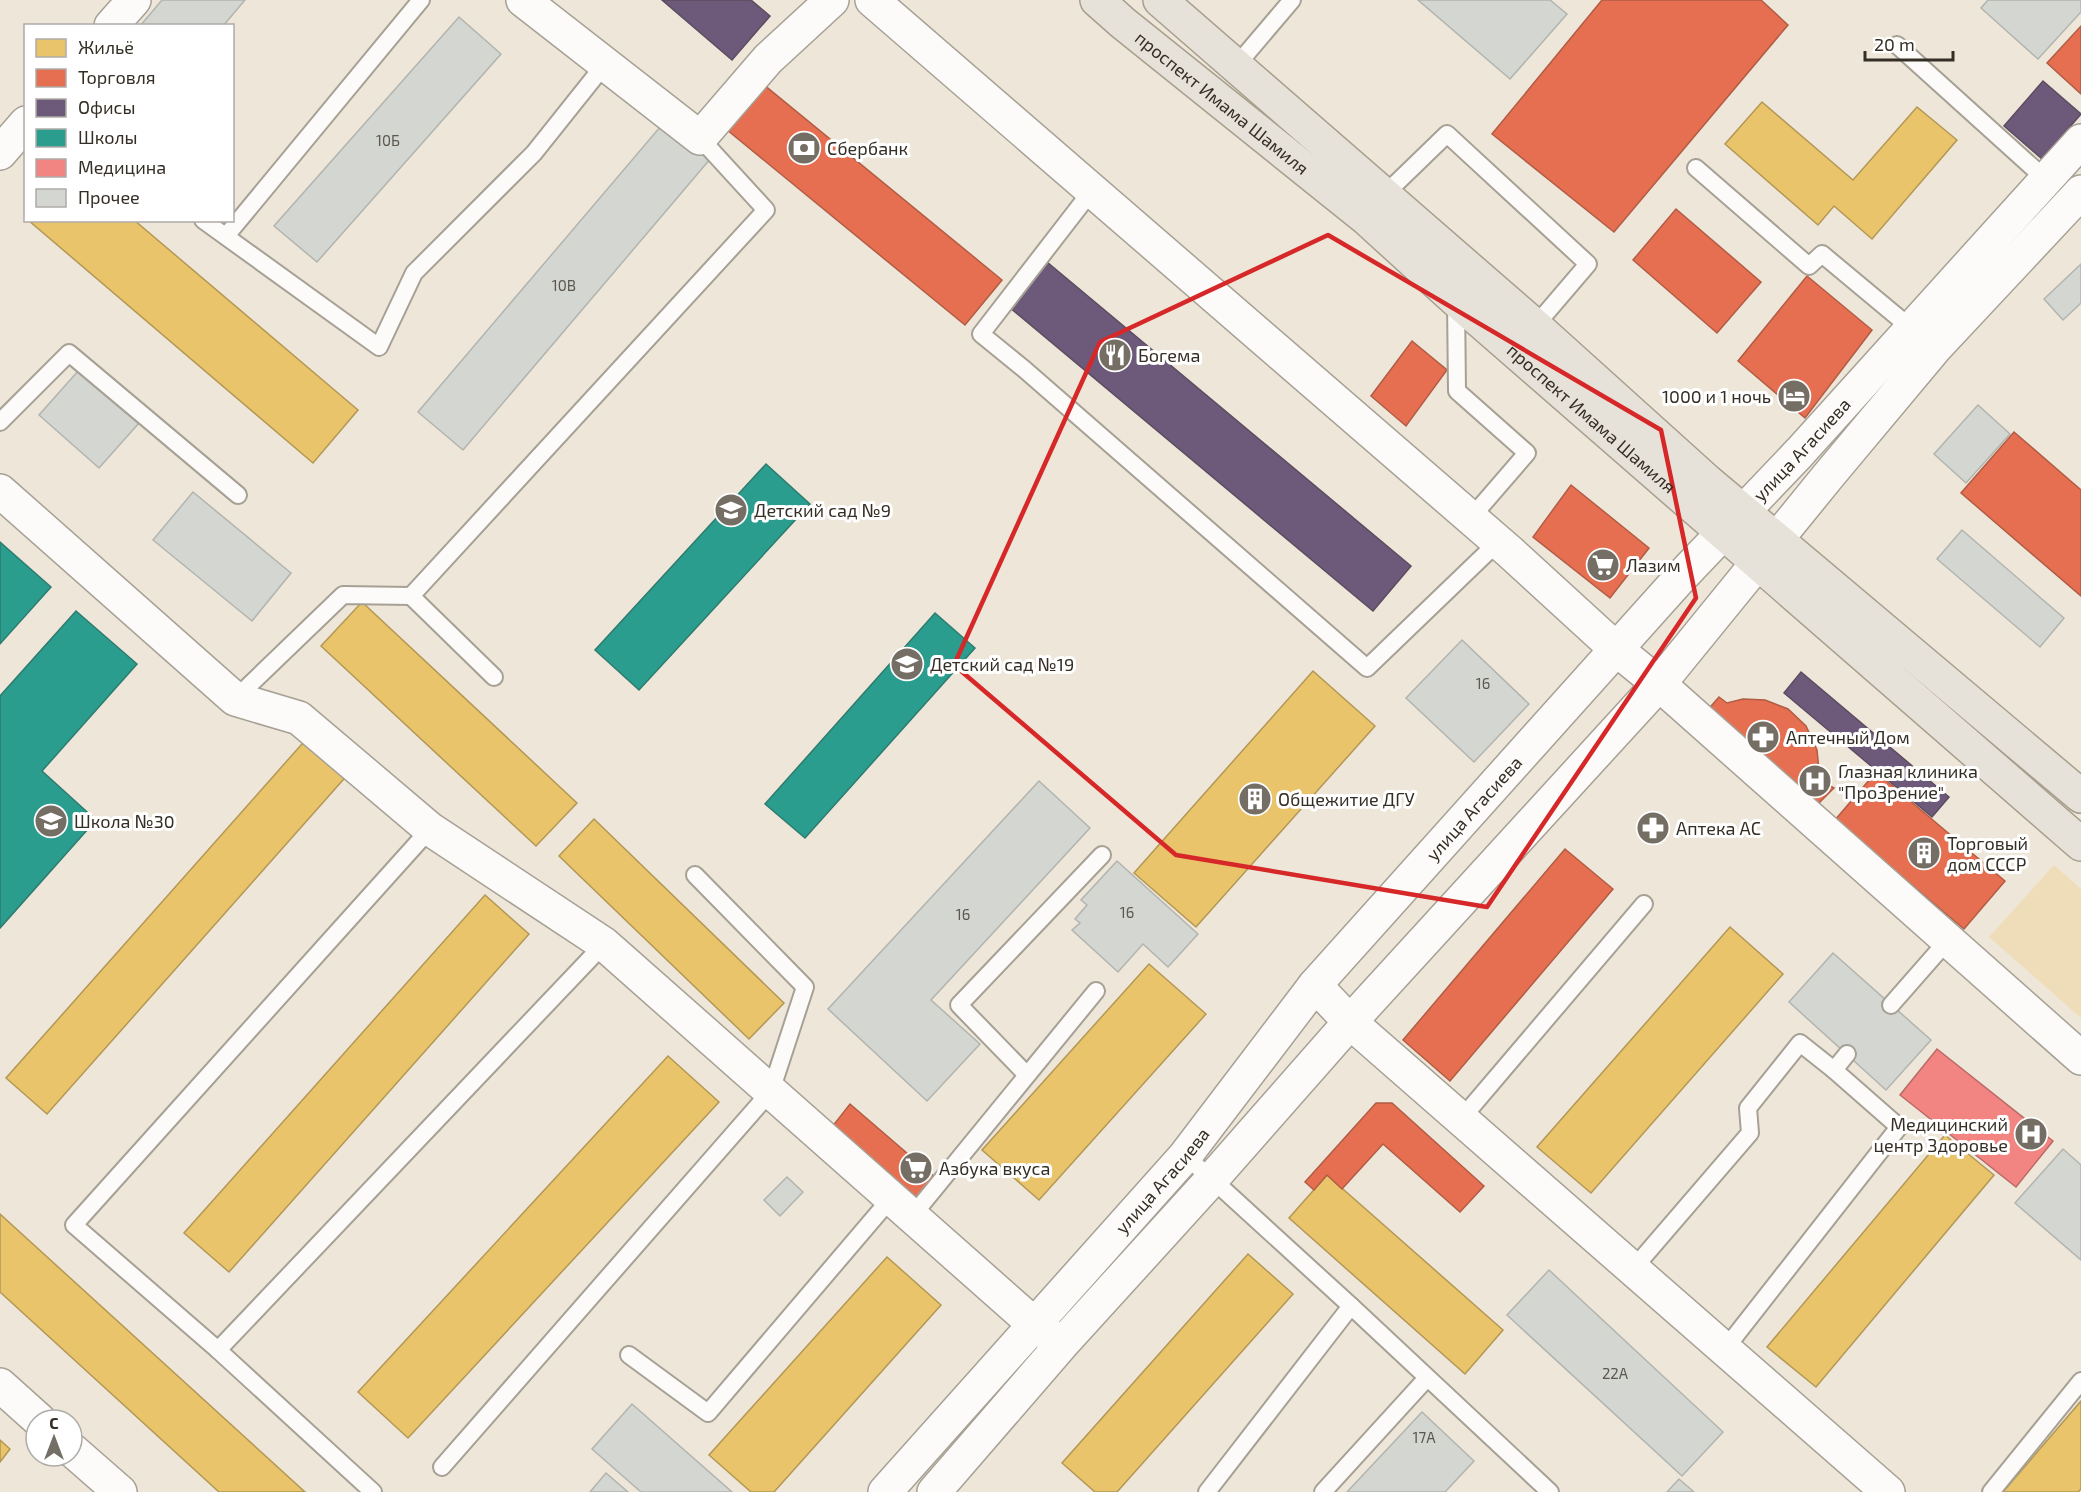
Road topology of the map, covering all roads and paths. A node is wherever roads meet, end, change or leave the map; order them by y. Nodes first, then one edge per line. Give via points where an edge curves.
1 (134, 0) edge
2 (421, 0) edge
3 (524, 0) edge
4 (832, 0) edge
5 (873, 0) edge
6 (1097, 0) edge
7 (1292, 0) edge
8 (1163, 2) edge
9 (113, 24) edge
10 (1897, 45) dead end
11 (605, 64) junction
12 (1236, 66) junction
13 (24, 125) edge
14 (700, 138) junction
15 (2081, 141) edge
16 (0, 153) edge
17 (1696, 168) dead end
18 (2047, 180) junction
19 (1093, 189) junction
20 (1384, 195) junction
21 (2077, 196) edge
22 (206, 222) edge
23 (226, 236) junction
24 (1456, 300) junction
25 (1535, 326) junction
26 (1912, 329) junction
27 (0, 422) edge
28 (0, 490) edge
29 (238, 495) dead end
30 (1470, 519) junction
31 (1734, 523) junction
32 (1498, 542) junction
33 (1767, 551) junction
34 (411, 596) junction
35 (1616, 649) junction
36 (494, 677) dead end
37 (1659, 684) junction
38 (235, 699) junction
39 (2081, 796) edge
40 (430, 829) junction
41 (2081, 844) edge
42 (1102, 855) dead end
43 (694, 875) dead end
44 (1644, 904) dead end
45 (1948, 940) junction
46 (604, 944) junction
47 (1315, 986) junction
48 (1096, 991) dead end
49 (1891, 1005) dead end
50 (1350, 1022) junction
51 (1847, 1054) dead end
52 (2081, 1058) edge
53 (1834, 1070) junction
54 (1027, 1075) junction
55 (771, 1090) junction
56 (1462, 1118) junction
57 (1185, 1156) junction
58 (1212, 1179) junction
59 (902, 1206) junction
60 (1633, 1269) junction
61 (1351, 1306) junction
62 (1035, 1324) junction
63 (1062, 1344) junction
64 (1725, 1349) junction
65 (218, 1350) junction
66 (629, 1355) dead end
67 (1427, 1378) junction
68 (2081, 1381) edge
69 (0, 1385) edge
70 (26, 1408) edge
71 (84, 1460) edge
72 (442, 1467) dead end
73 (120, 1492) edge
74 (373, 1492) edge
75 (885, 1492) edge
76 (934, 1492) edge
77 (1207, 1492) edge
78 (1323, 1492) edge
79 (1550, 1492) edge
80 (1888, 1492) edge
81 (1991, 1492) edge

1 - 9 street
2 - 23 lane
3 - 11 street
4 - 14 street via 768,58
5 - 19 street
6 - 24 main road, проспект Имама Шамиля via 1368,219
7 - 12 lane
8 - 12 main road, проспект Имама Шамиля
10 - 18 lane
11 - 14 street
11 - 23 lane via 534,153 414,273 379,347
12 - 20 main road, проспект Имама Шамиля
13 - 16 street
14 - 34 lane via 766,210
15 - 18 street, улица Агасиева
17 - 26 lane via 1809,266 1822,254
18 - 21 lane
18 - 26 street, улица Агасиева
19 - 30 street
19 - 32 lane via 981,334 1367,668
20 - 25 main road, проспект Имама Шамиля
20 - 25 lane via 1447,134 1588,264
21 - 33 street, улица Агасиева via 1936,348
22 - 23 lane
24 - 30 lane via 1457,391 1527,453
24 - 31 main road, проспект Имама Шамиля
25 - 31 main road, проспект Имама Шамиля
26 - 31 street, улица Агасиева
27 - 29 lane via 69,353
28 - 38 street
30 - 32 street
31 - 33 main road, проспект Имама Шамиля
31 - 35 street, улица Агасиева
32 - 35 street
33 - 37 street, улица Агасиева
33 - 39 main road, проспект Имама Шамиля
33 - 41 main road, проспект Имама Шамиля
34 - 36 lane
34 - 38 lane via 343,595
35 - 37 street
35 - 47 street, улица Агасиева
37 - 45 street
37 - 50 street, улица Агасиева
38 - 40 street via 299,718
40 - 46 street
40 - 65 lane via 74,1225
42 - 54 lane via 959,1005
43 - 55 lane via 805,987
44 - 56 lane
45 - 49 lane
45 - 52 street
46 - 55 street
46 - 65 lane
47 - 50 street
47 - 57 street, улица Агасиева
48 - 54 lane
50 - 56 street
50 - 58 street, улица Агасиева
51 - 53 lane
53 - 60 lane via 1800,1043 1748,1108 1750,1133
53 - 64 lane via 1899,1127
54 - 59 lane
55 - 59 street
55 - 72 lane
56 - 60 street
57 - 58 lane
57 - 62 street, улица Агасиева
58 - 61 lane
58 - 63 street, улица Агасиева
59 - 62 street
59 - 66 lane via 708,1413
60 - 64 street
61 - 67 lane
61 - 77 lane
62 - 63 street
62 - 75 street, улица Агасиева
63 - 76 street, улица Агасиева
64 - 80 street
65 - 74 lane
67 - 78 lane
67 - 79 lane
68 - 81 lane
69 - 70 street
71 - 73 street

